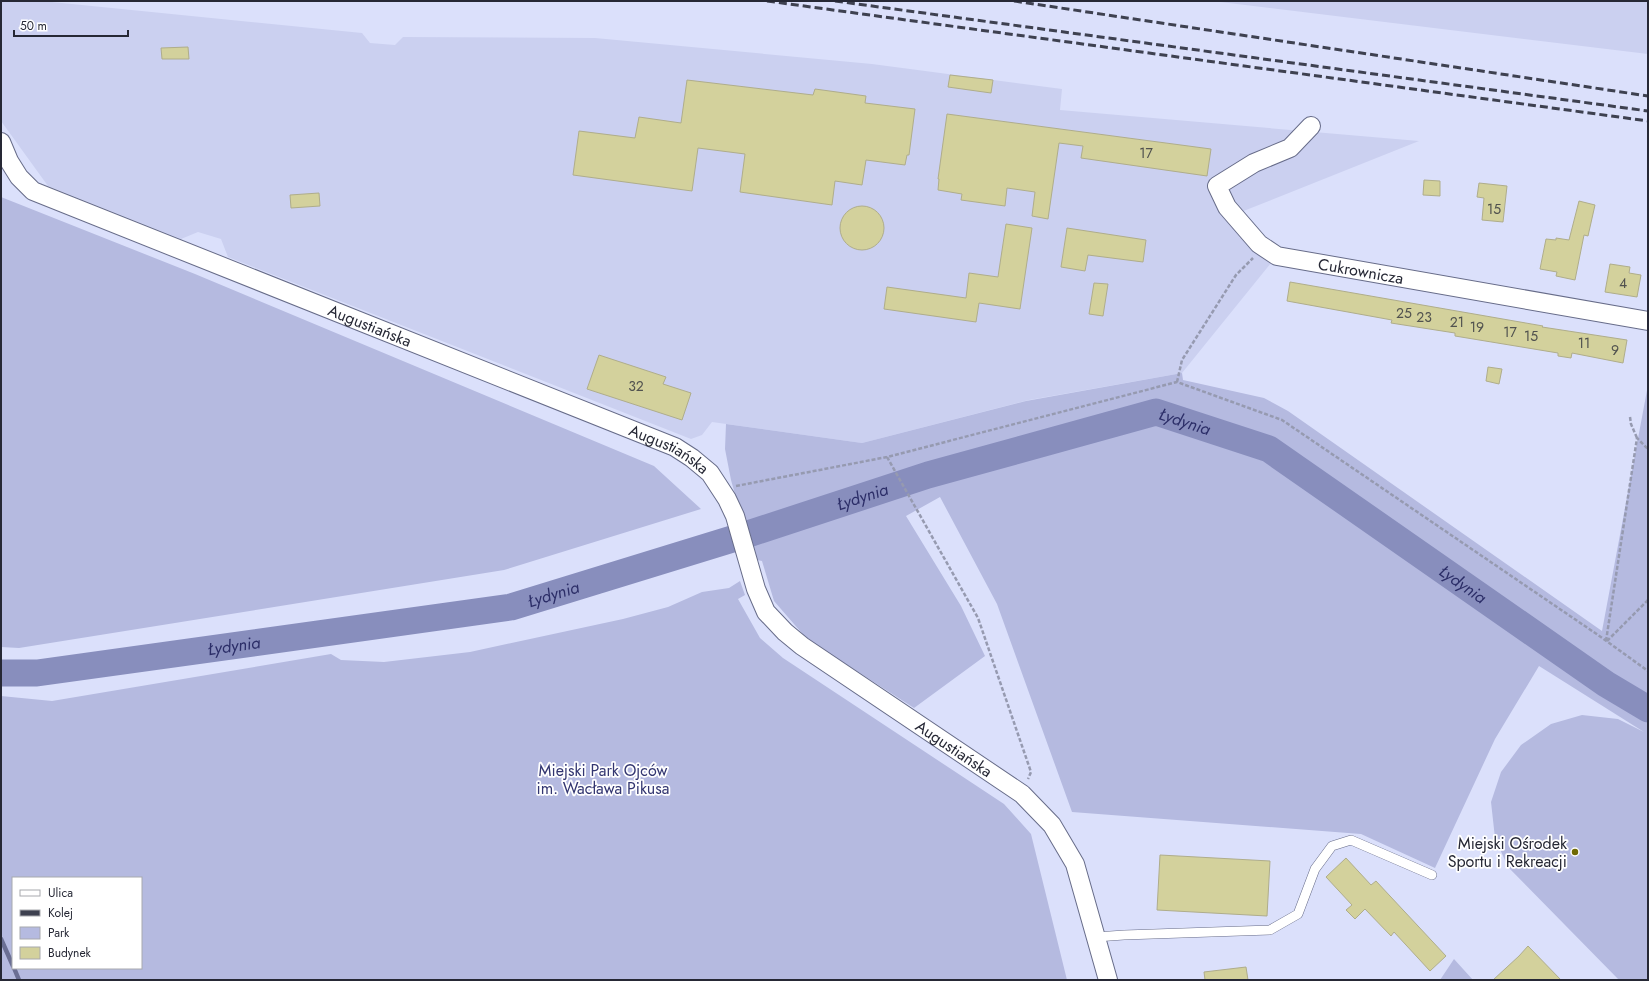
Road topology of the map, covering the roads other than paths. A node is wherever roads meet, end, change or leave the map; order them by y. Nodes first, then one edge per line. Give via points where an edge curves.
1 (1310, 126) dead end
2 (1, 142) edge
3 (1648, 321) edge
4 (1432, 874) dead end
5 (1096, 937) junction
6 (1108, 980) edge

1 - 3 street, Cukrownicza via 1290,148 1254,163 1217,186 1227,207 1259,244 1277,256
2 - 5 street, Augustiańska via 18,177 33,191 675,447 692,458 710,473 734,516 756,589 766,612 784,632 802,646 1022,794 1052,825 1075,864
4 - 5 lane via 1351,840 1332,846 1315,869 1298,914 1270,930
5 - 6 street, Augustiańska

